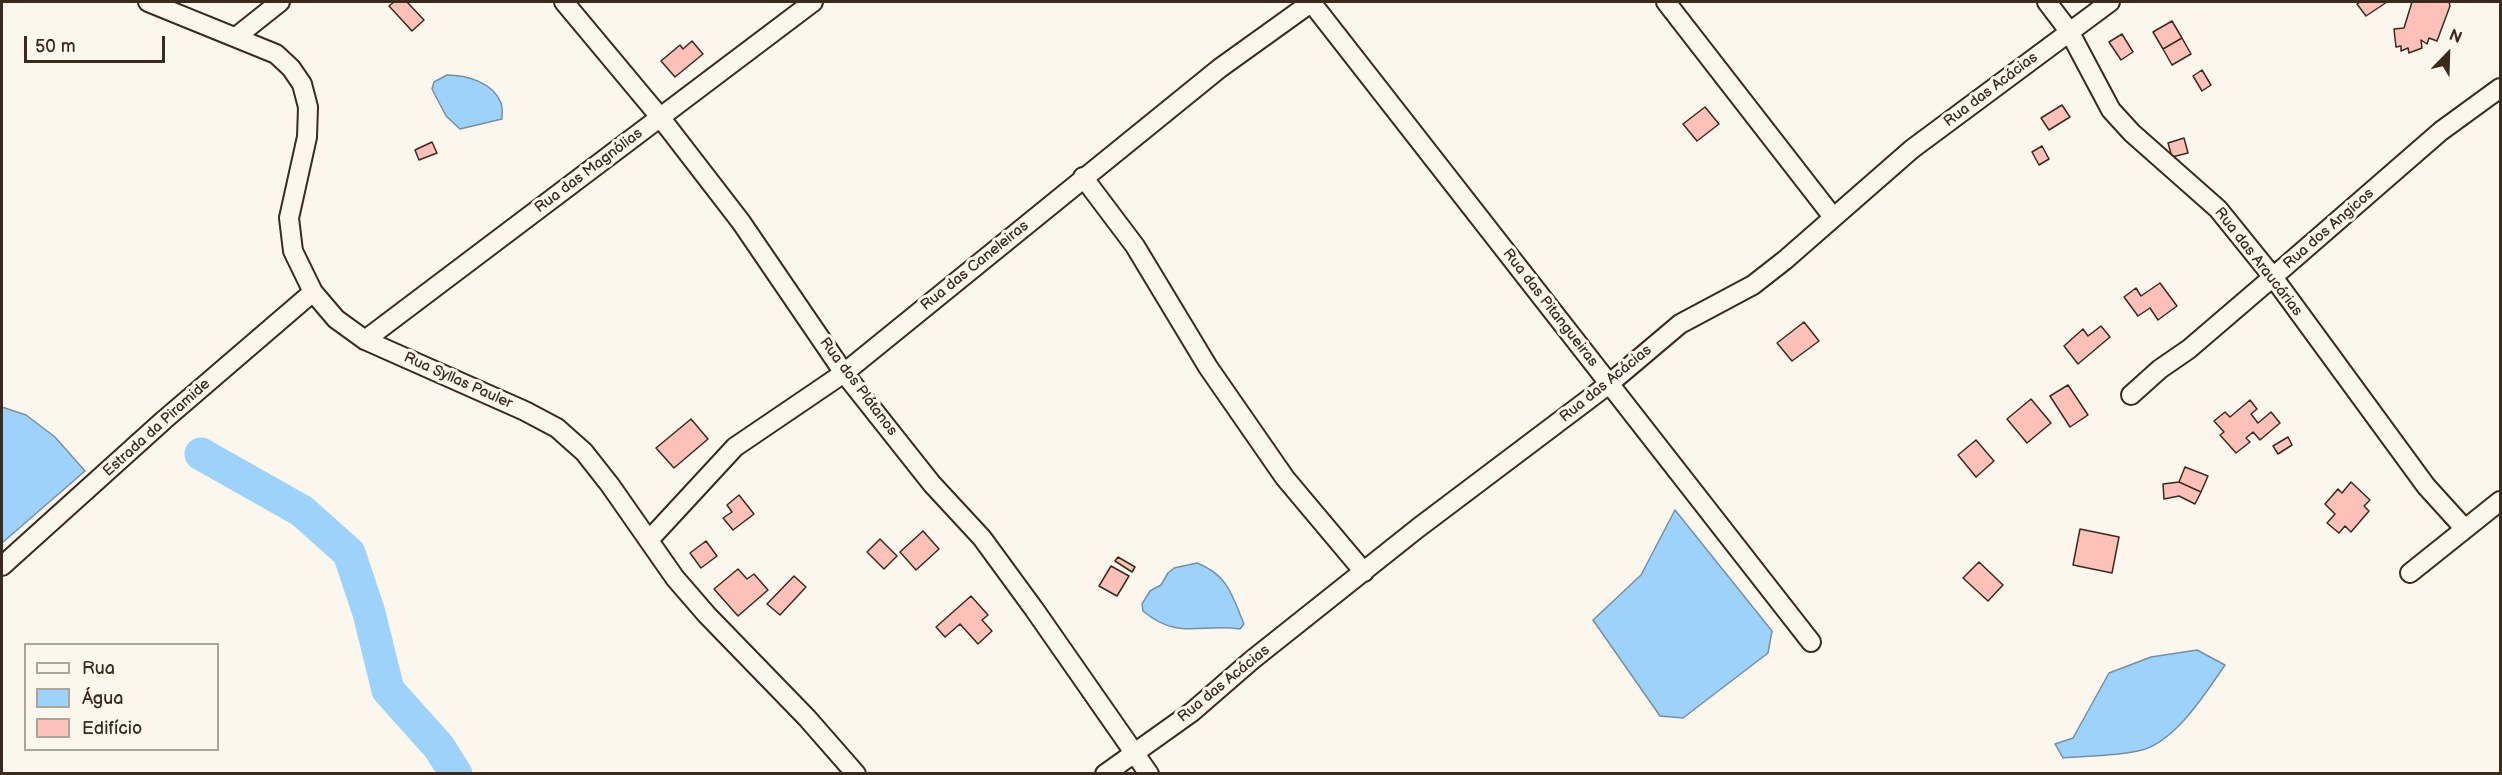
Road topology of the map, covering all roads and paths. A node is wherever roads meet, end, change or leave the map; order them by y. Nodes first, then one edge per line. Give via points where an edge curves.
1 (148, 2) edge
2 (280, 2) edge
3 (564, 2) edge
4 (813, 2) edge
5 (1312, 2) edge
6 (1666, 2) edge
7 (2047, 2) edge
8 (2110, 2) edge
9 (2069, 31) junction
10 (236, 37) junction
11 (2500, 88) edge
12 (660, 117) junction
13 (1083, 177) junction
14 (1833, 218) junction
15 (2273, 277) junction
16 (314, 292) junction
17 (365, 340) junction
18 (844, 373) junction
19 (1609, 384) junction
20 (2131, 395) dead end
21 (2500, 501) edge
22 (2465, 530) junction
23 (650, 540) junction
24 (2, 566) edge
25 (1364, 572) junction
26 (2410, 573) dead end
27 (1811, 642) dead end
28 (1133, 752) junction
29 (856, 774) edge
30 (1105, 774) edge
31 (1149, 774) edge

1 - 10 street, Rua Syllas Pauler
2 - 10 street
3 - 12 street, Rua dos Plátanos
4 - 12 street, Rua das Magnólias
5 - 13 street, Rua das Caneleiras via 1220,68
5 - 19 street, Rua das Pitangueiras
6 - 14 street
7 - 9 street, Rua das Araucárias
8 - 9 street, Rua das Acácias
9 - 14 street, Rua das Acácias via 1912,149
9 - 15 street, Rua das Araucárias via 2111,110 2218,209
10 - 16 street, Rua Syllas Pauler via 276,54 302,84 308,107 307,137 289,218 293,251
11 - 15 street, Rua dos Angicos via 2440,131
12 - 17 street, Rua das Magnólias
12 - 18 street, Rua dos Plátanos via 747,231
13 - 18 street, Rua das Caneleiras
13 - 25 street via 1135,246 1208,367 1285,478
14 - 19 street, Rua das Acácias via 1753,285 1680,324
15 - 20 street, Rua dos Angicos
15 - 22 street, Rua das Araucárias via 2426,486
16 - 17 street, Rua Syllas Pauler via 336,320
16 - 24 street, Estrada da Piramide
17 - 23 street, Rua Syllas Pauler via 556,428 584,452
18 - 23 street, Rua das Caneleiras via 735,447
18 - 28 street, Rua dos Plátanos via 932,484 982,538
19 - 25 street, Rua das Acácias
19 - 27 street, Rua das Pitangueiras
21 - 22 street
22 - 26 street
23 - 29 street, Rua Syllas Pauler via 675,578 707,615
25 - 28 street, Rua das Acácias via 1192,712
28 - 30 street, Rua das Acácias
28 - 31 street, Rua dos Plátanos

